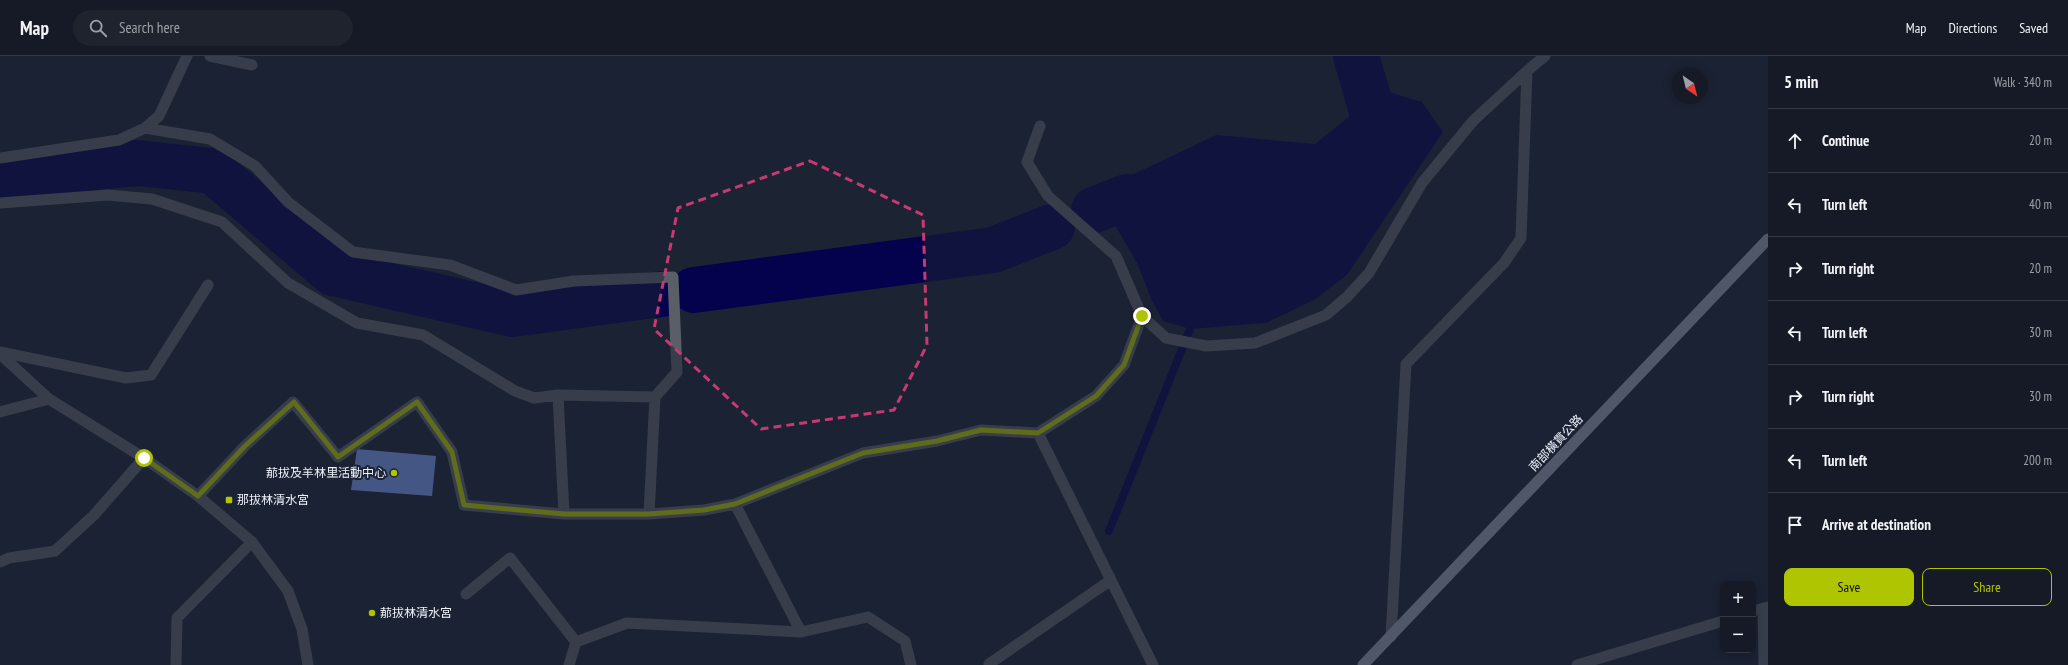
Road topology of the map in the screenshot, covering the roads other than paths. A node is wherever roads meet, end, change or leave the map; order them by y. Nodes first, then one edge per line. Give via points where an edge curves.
1 (187, 56) edge
2 (210, 56) edge
3 (1545, 56) edge
4 (252, 65) dead end
5 (1527, 70) junction
6 (1040, 126) dead end
7 (145, 128) junction
8 (0, 158) edge
9 (0, 204) edge
10 (1768, 239) edge
11 (208, 285) dead end
12 (1142, 316) junction
13 (0, 353) edge
14 (558, 395) junction
15 (655, 397) junction
16 (49, 399) junction
17 (0, 412) edge
18 (1038, 433) junction
19 (144, 458) junction
20 (198, 496) junction
21 (735, 504) junction
22 (564, 514) junction
23 (649, 514) junction
24 (252, 542) junction
25 (0, 562) edge
26 (1111, 580) junction
27 (466, 594) dead end
28 (1761, 609) edge
29 (1720, 622) edge
30 (802, 632) junction
31 (1391, 637) junction
32 (576, 642) junction
33 (989, 664) edge
34 (176, 665) edge
35 (308, 665) edge
36 (569, 665) edge
37 (911, 665) edge
38 (1153, 665) edge
39 (1363, 665) edge
40 (1577, 665) edge
41 (1764, 665) edge

1 - 7 street via 159,116
2 - 4 street
3 - 5 street
5 - 12 street via 1473,121 1422,183 1369,273 1326,315 1255,343 1206,346 1166,338
5 - 31 street via 1521,238 1504,263 1406,364
6 - 12 street via 1027,162 1048,196 1116,256
7 - 8 street via 119,140
7 - 15 street via 210,139 255,166 288,202 354,252 450,265 516,290 574,281 673,277 677,372
9 - 14 street via 108,195 152,199 222,222 288,284 356,323 423,335 515,391 534,398
10 - 31 main road, 南部橫貫公路
11 - 13 street via 151,375 126,378
12 - 18 street via 1124,365 1096,396
13 - 16 street
14 - 15 street
14 - 22 street
15 - 23 street
16 - 17 street
16 - 19 street
18 - 21 street via 981,430 937,441 863,453
18 - 26 street
19 - 20 street
19 - 25 street via 94,515 55,551 9,558
20 - 22 street via 245,446 294,402 338,457 417,402 452,452 464,505
20 - 24 street
21 - 23 street via 704,510
21 - 30 street
22 - 23 street
24 - 34 street via 177,618
24 - 35 street via 288,591 302,629
26 - 33 street
26 - 38 street
27 - 32 street via 510,558
28 - 41 street
29 - 40 street
30 - 32 street via 627,623
30 - 37 street via 868,617 905,641
31 - 39 main road, 南部橫貫公路
32 - 36 street

